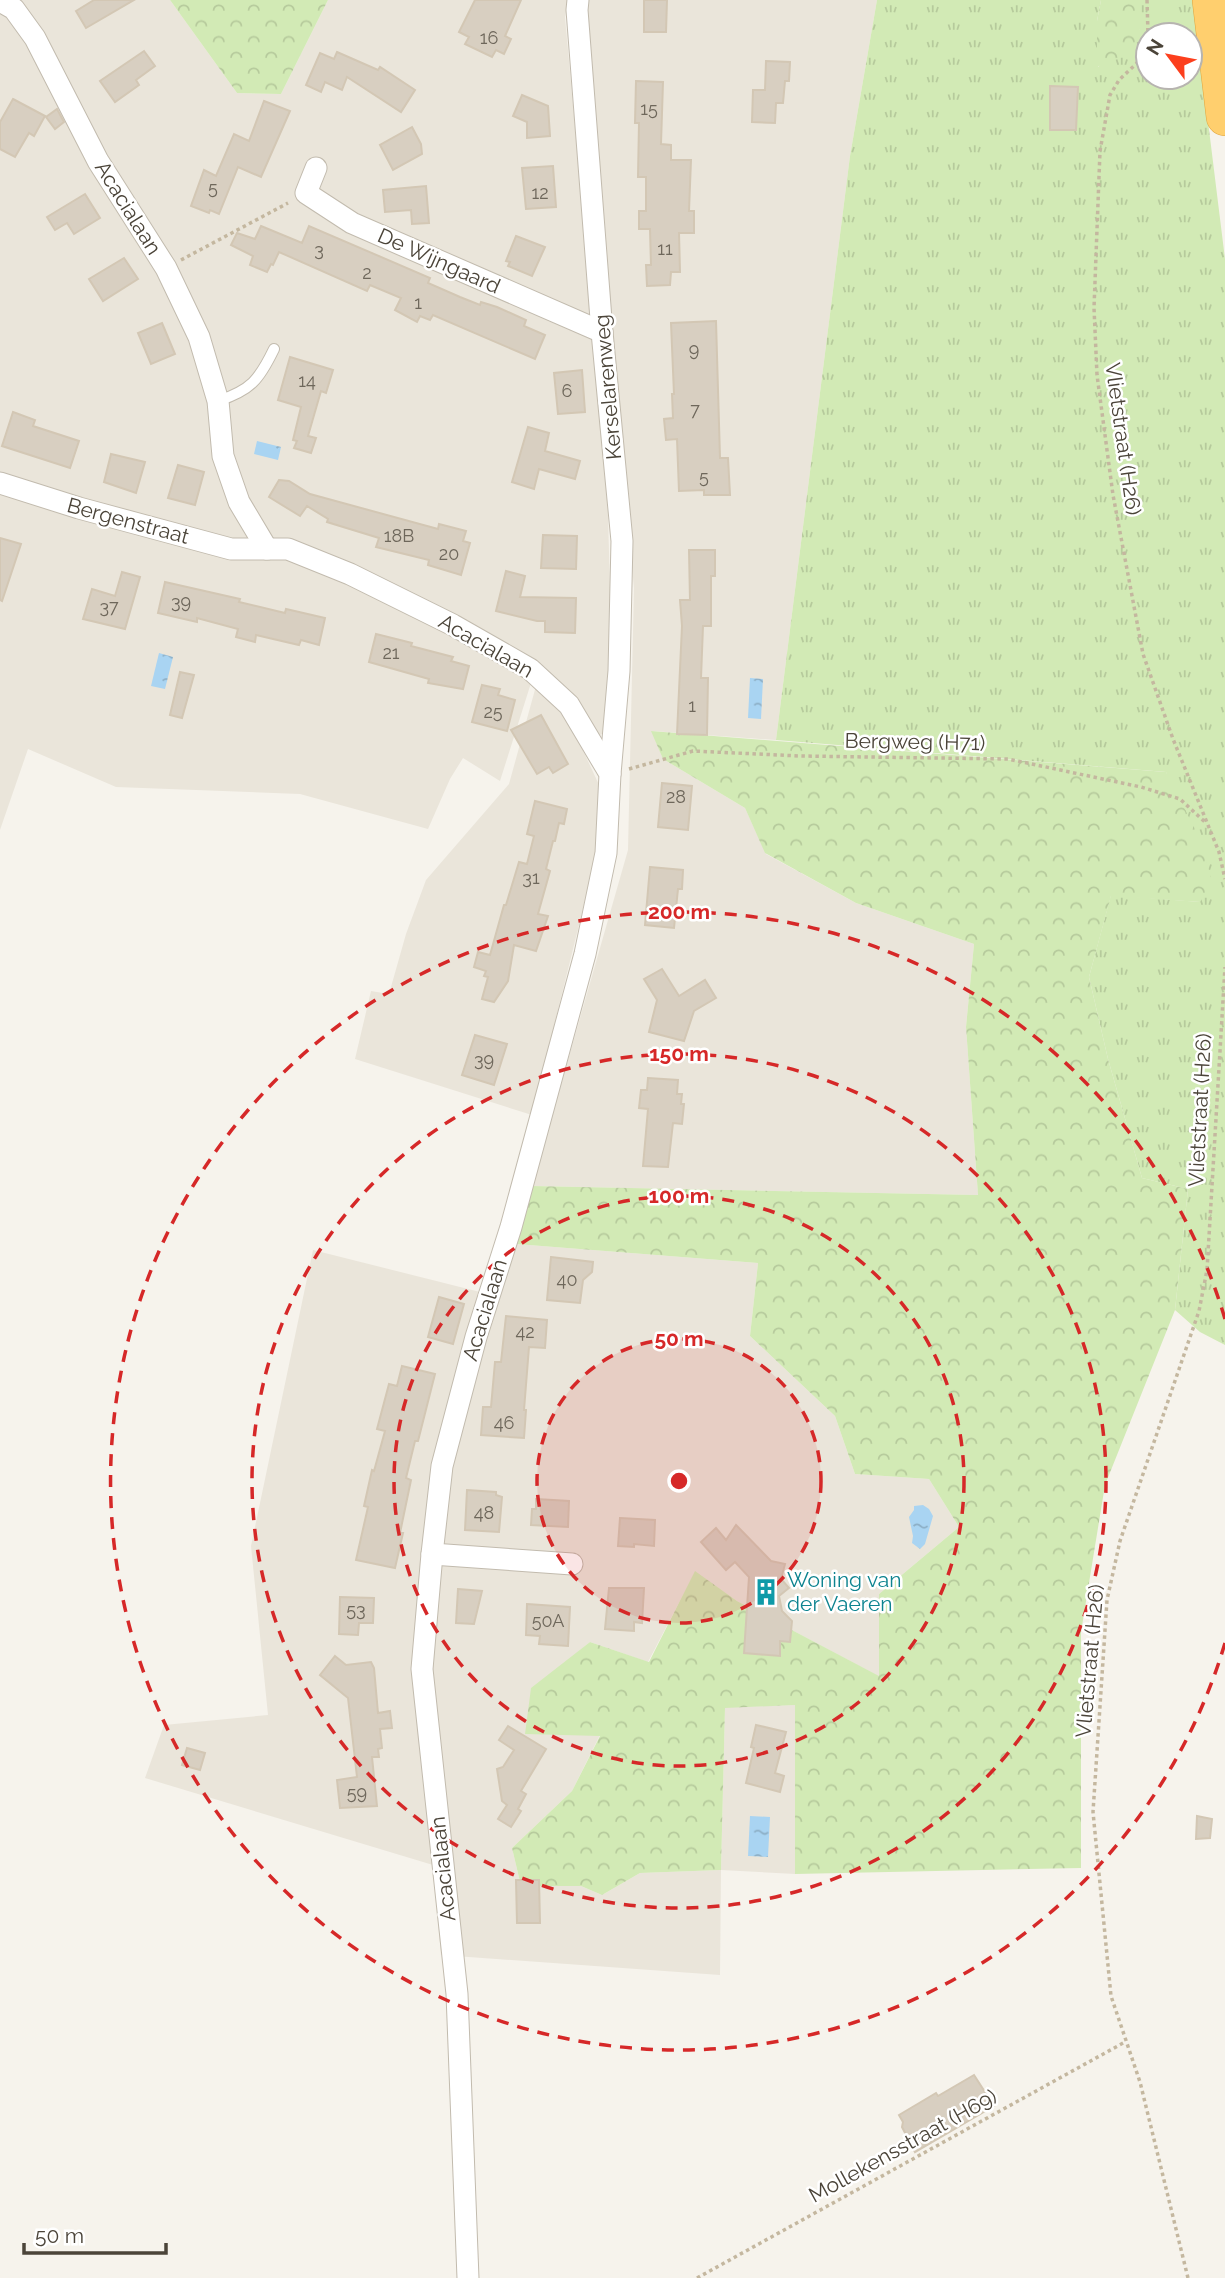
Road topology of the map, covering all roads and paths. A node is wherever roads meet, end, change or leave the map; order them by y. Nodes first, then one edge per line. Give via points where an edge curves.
1 (578, 0) edge
2 (1147, 0) edge
3 (1211, 0) edge
4 (0, 1) edge
5 (1225, 117) edge
6 (316, 168) dead end
7 (306, 193) junction
8 (198, 252) dead end
9 (602, 332) junction
10 (274, 349) dead end
11 (218, 401) junction
12 (0, 482) edge
13 (262, 549) junction
14 (610, 774) junction
15 (1208, 825) junction
16 (1225, 879) edge
17 (1225, 967) edge
18 (432, 1554) junction
19 (572, 1564) dead end
20 (1125, 2042) junction
21 (468, 2278) edge
22 (697, 2278) edge
23 (1188, 2278) edge

1 - 9 street, Kerselarenweg
2 - 15 path, Vlietstraat (H26) via 1148,34 1137,63 1110,95 1100,151 1094,308 1097,374 1113,495 1143,654
3 - 5 highway
4 - 11 street, Acacialaan via 13,9 35,38 98,161 166,268 199,337
6 - 7 street
7 - 8 path
7 - 9 street, De Wijngaard via 352,223
9 - 14 street, Kerselarenweg via 622,541 619,671
10 - 11 lane via 261,375 240,394
11 - 13 street, Acacialaan via 223,456
12 - 13 street, Bergenstraat via 231,549
13 - 14 street, Acacialaan via 288,550 350,574 530,669 569,705
14 - 15 path, Bergweg (H71) via 693,751 1008,759 1180,799
14 - 18 street, Acacialaan via 606,853 585,954 442,1466
15 - 16 path, Vlietstraat (H26)
17 - 20 path, Vlietstraat (H26) via 1207,1270 1199,1311 1120,1541 1107,1600 1093,1812 1111,1996
18 - 19 street
18 - 21 street, Acacialaan via 422,1669 457,1994
20 - 22 path, Mollekensstraat (H69)
20 - 23 path, Vlietstraat (H26) via 1140,2082

